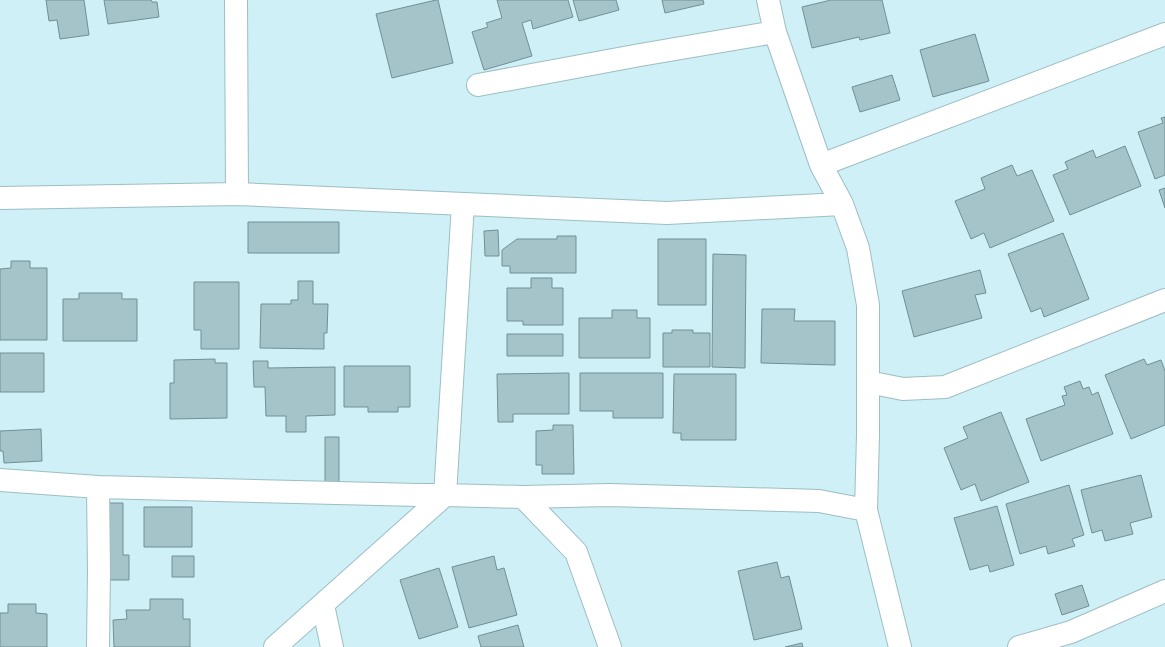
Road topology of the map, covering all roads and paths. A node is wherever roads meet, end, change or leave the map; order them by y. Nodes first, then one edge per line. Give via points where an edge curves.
1 (236, 0) edge
2 (768, 0) edge
3 (775, 32) junction
4 (1165, 34) edge
5 (478, 85) dead end
6 (821, 165) junction
7 (237, 194) junction
8 (0, 198) edge
9 (463, 204) junction
10 (842, 204) junction
11 (1165, 300) edge
12 (868, 382) junction
13 (0, 480) edge
14 (98, 486) junction
15 (445, 494) junction
16 (523, 497) junction
17 (866, 510) junction
18 (1164, 593) edge
19 (323, 605) junction
20 (98, 647) edge
21 (275, 647) edge
22 (332, 647) edge
23 (610, 647) edge
24 (900, 647) edge
25 (1019, 647) edge

1 - 7 street
2 - 3 street
3 - 5 street
3 - 6 street
4 - 6 street
6 - 10 street
7 - 8 street
7 - 9 street
9 - 10 street via 667,213
9 - 15 street
10 - 12 street via 858,248 868,305
11 - 12 street via 945,387 903,389
12 - 17 street
13 - 14 street
14 - 15 street
14 - 20 street
15 - 16 street
15 - 19 street
16 - 17 street via 609,495 819,501
16 - 23 street via 576,552
17 - 24 street
18 - 25 street via 1071,632
19 - 21 street
19 - 22 street

